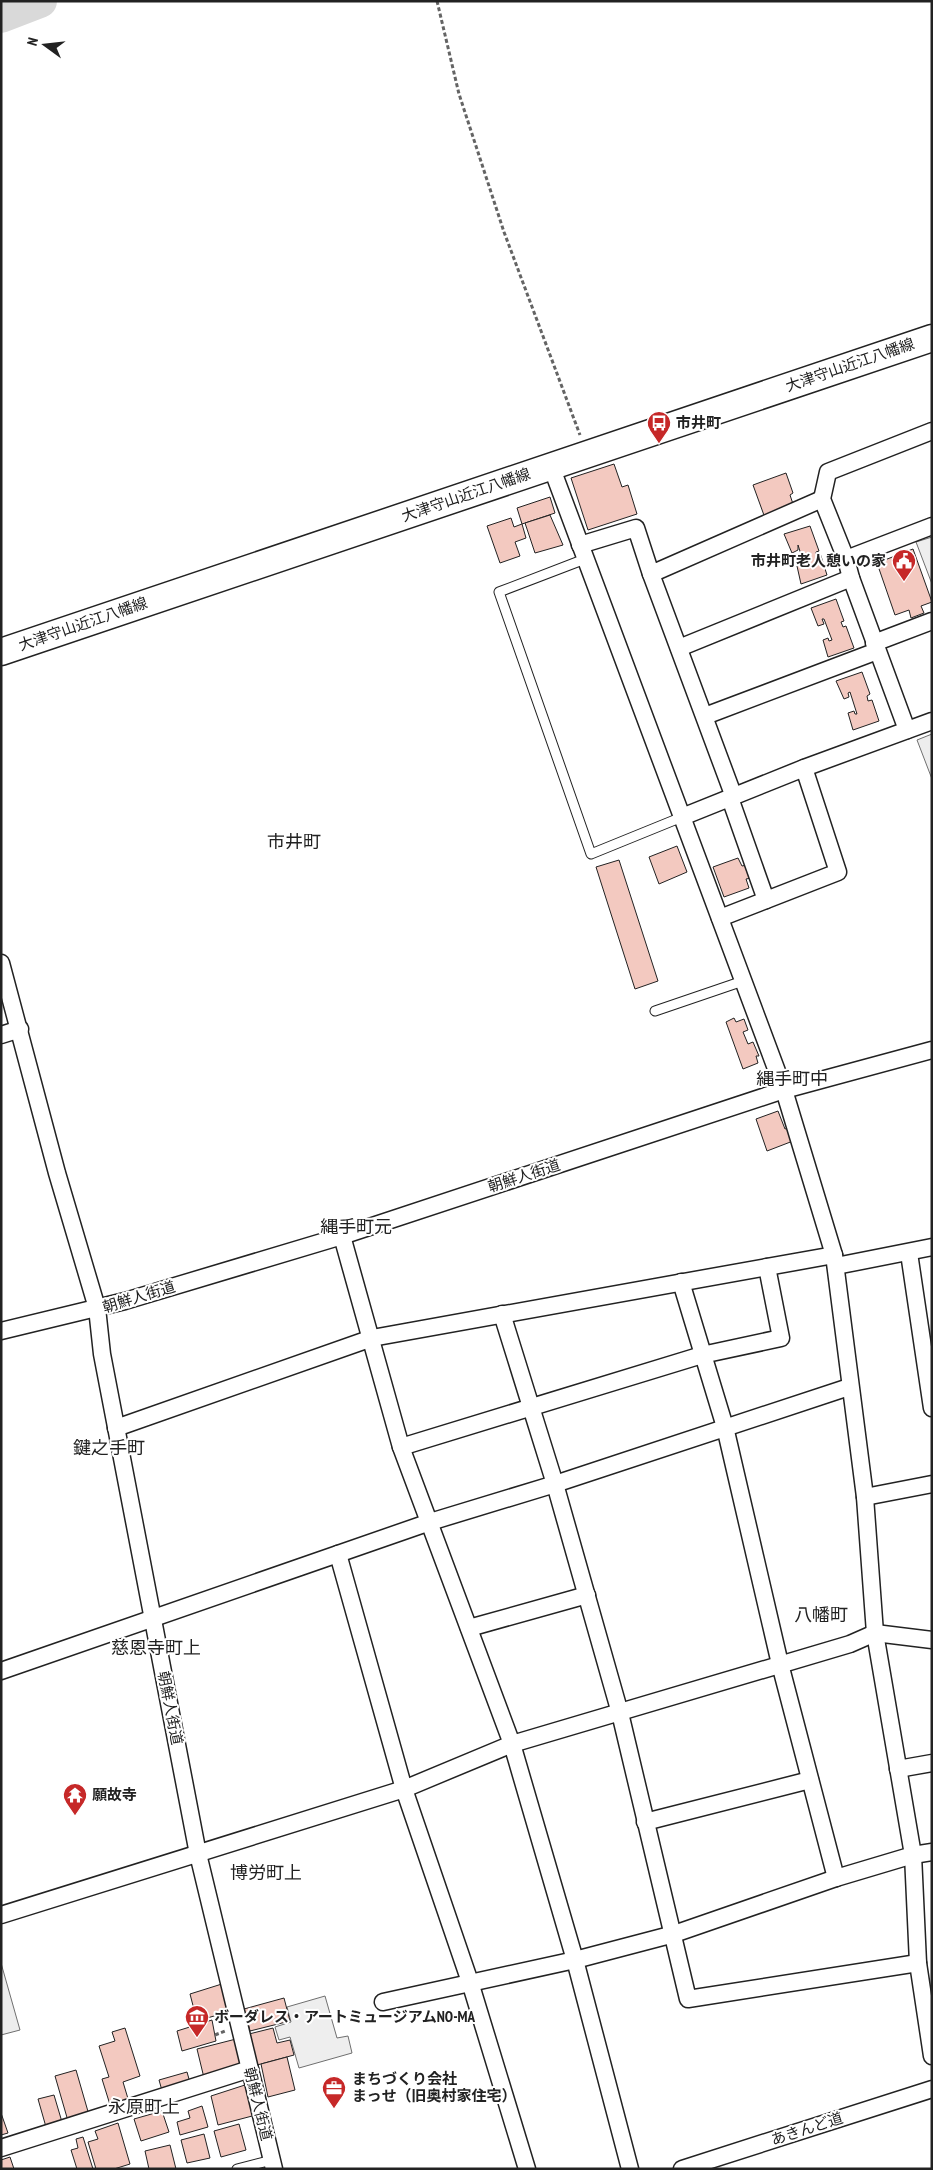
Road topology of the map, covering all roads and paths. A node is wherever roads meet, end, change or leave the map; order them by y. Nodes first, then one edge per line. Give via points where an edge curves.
1 (438, 1) edge
2 (932, 338) edge
3 (932, 431) edge
4 (588, 455) junction
5 (551, 466) junction
6 (822, 500) junction
7 (932, 526) edge
8 (583, 552) junction
9 (846, 559) junction
10 (651, 574) junction
11 (851, 578) junction
12 (932, 621) edge
13 (875, 647) junction
14 (679, 648) junction
15 (1, 652) edge
16 (705, 716) junction
17 (932, 721) edge
18 (906, 730) junction
19 (804, 768) junction
20 (732, 798) junction
21 (682, 817) junction
22 (766, 900) junction
23 (720, 918) junction
24 (1, 963) edge
25 (743, 981) junction
26 (655, 1010) dead end
27 (20, 1029) junction
28 (1, 1035) edge
29 (932, 1050) edge
30 (784, 1090) junction
31 (342, 1236) junction
32 (932, 1247) edge
33 (909, 1253) junction
34 (835, 1261) junction
35 (767, 1267) junction
36 (681, 1282) junction
37 (97, 1308) junction
38 (502, 1314) junction
39 (1, 1331) edge
40 (372, 1338) junction
41 (702, 1355) junction
42 (849, 1387) junction
43 (531, 1407) junction
44 (932, 1408) edge
45 (725, 1427) junction
46 (116, 1428) junction
47 (402, 1447) junction
48 (555, 1484) junction
49 (932, 1484) edge
50 (865, 1497) junction
51 (430, 1522) junction
52 (338, 1554) junction
53 (587, 1595) junction
54 (153, 1618) junction
55 (469, 1628) junction
56 (875, 1632) junction
57 (931, 1640) edge
58 (780, 1664) junction
59 (1, 1671) edge
60 (620, 1713) junction
61 (512, 1744) junction
62 (932, 1764) edge
63 (898, 1769) junction
64 (810, 1780) junction
65 (404, 1789) junction
66 (645, 1822) junction
67 (932, 1852) edge
68 (198, 1854) junction
69 (913, 1855) junction
70 (836, 1878) junction
71 (1, 1915) edge
72 (924, 1928) edge
73 (674, 1934) junction
74 (575, 1960) junction
75 (918, 1963) junction
76 (470, 1982) junction
77 (383, 2002) dead end
78 (932, 2056) edge
79 (250, 2069) junction
80 (932, 2089) edge
81 (1, 2148) edge
82 (273, 2164) edge
83 (237, 2169) edge
84 (527, 2169) edge
85 (630, 2169) edge
86 (682, 2169) edge

1 - 4 path via 458,94 504,232
2 - 4 main road, 大津守山近江八幡線
3 - 6 street via 828,472
4 - 5 main road, 大津守山近江八幡線
5 - 8 street
5 - 15 main road, 大津守山近江八幡線
6 - 9 street
6 - 10 street
7 - 9 street
8 - 10 street via 636,528
8 - 21 street
8 - 21 lane via 499,592 591,854
9 - 11 street
10 - 14 street
11 - 13 street
11 - 14 street
12 - 13 street
13 - 16 street
13 - 18 street
14 - 16 street
16 - 20 street
17 - 18 street
18 - 19 street
19 - 20 street
19 - 22 street via 838,872
20 - 21 street
20 - 22 street
21 - 23 street
22 - 23 street
23 - 25 street
24 - 27 street
25 - 26 lane
25 - 30 street
27 - 28 street
27 - 37 street
29 - 30 street, 朝鮮人街道
30 - 31 street, 朝鮮人街道
30 - 34 street
31 - 37 street, 朝鮮人街道
31 - 40 street
32 - 33 street
33 - 34 street
33 - 44 street
34 - 35 street
34 - 42 street
35 - 36 street
35 - 41 street via 781,1338
36 - 38 street
36 - 41 street
37 - 39 street
37 - 46 street, 朝鮮人街道
38 - 40 street
38 - 43 street
40 - 46 street
40 - 47 street
41 - 43 street
41 - 45 street
42 - 45 street
42 - 50 street
43 - 47 street
43 - 48 street
45 - 48 street
45 - 58 street
46 - 54 street, 朝鮮人街道
47 - 51 street
48 - 51 street
48 - 53 street
49 - 50 street
50 - 56 street
51 - 52 street
51 - 55 street
52 - 54 street
52 - 65 street
53 - 55 street
53 - 60 street
54 - 59 street
54 - 68 street, 朝鮮人街道
55 - 61 street
56 - 57 street
56 - 58 street via 850,1644
56 - 63 street
58 - 60 street
58 - 64 street
60 - 61 street
60 - 66 street
61 - 65 street
61 - 74 street
62 - 63 street
63 - 69 street
64 - 66 street
64 - 70 street
65 - 68 street
65 - 76 street
66 - 73 street
67 - 69 street
68 - 71 street
68 - 79 street, 朝鮮人街道
69 - 70 street
69 - 72 street
70 - 73 street
72 - 75 street
73 - 74 street
73 - 75 street via 688,1999
74 - 76 street
74 - 85 street
75 - 78 street
76 - 77 street
76 - 84 street
79 - 81 street
79 - 82 street, 朝鮮人街道
80 - 86 street, あきんど道
82 - 83 lane

